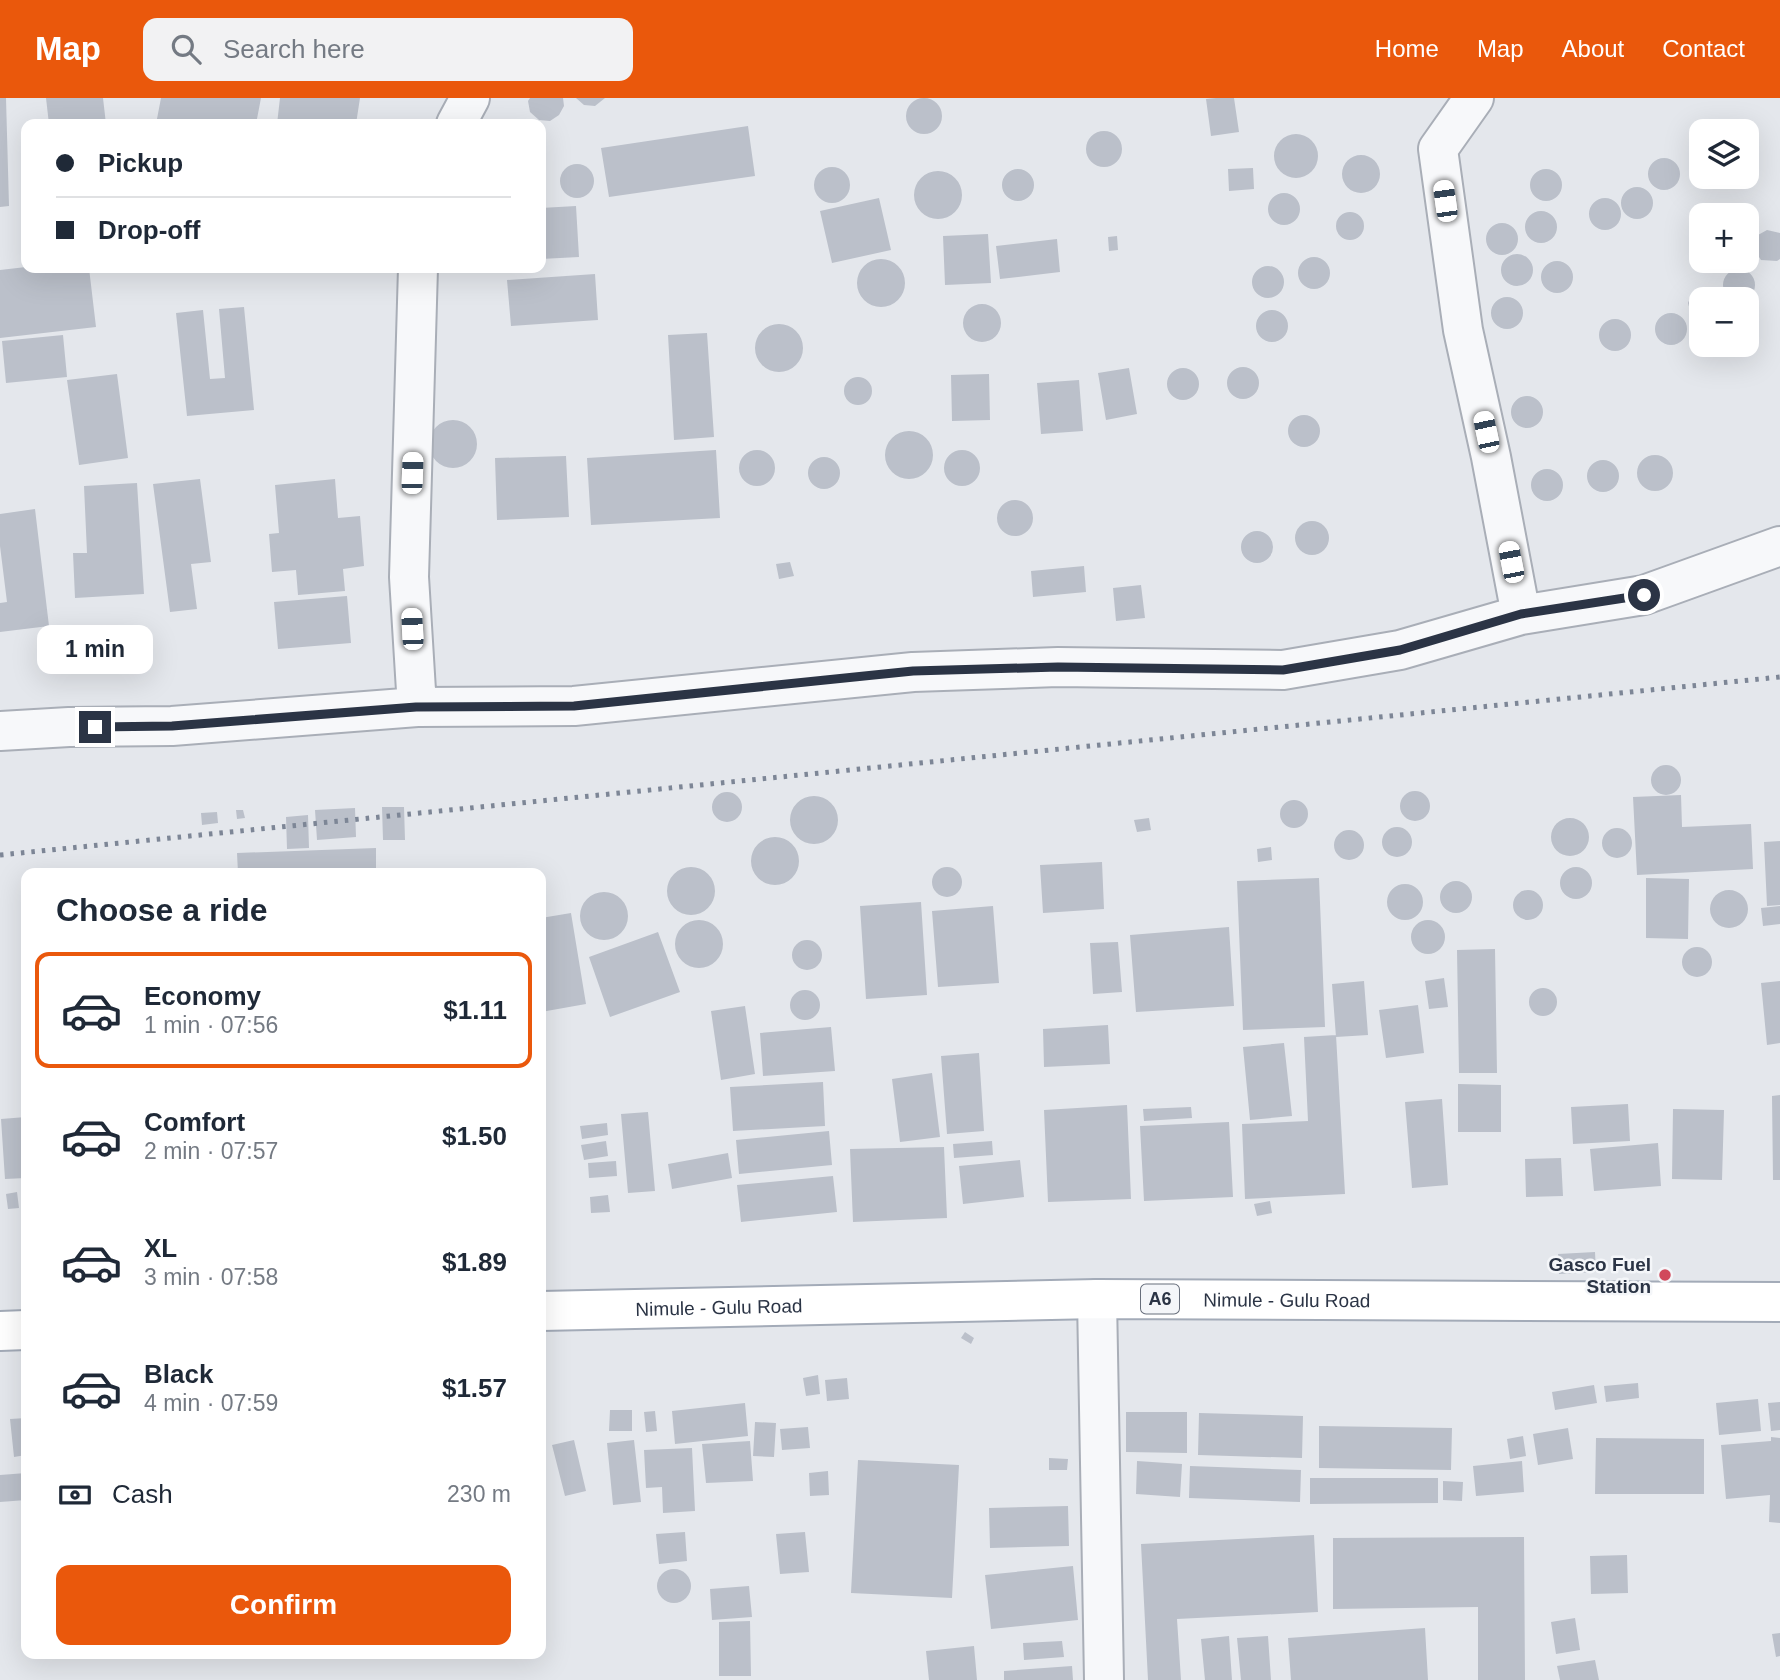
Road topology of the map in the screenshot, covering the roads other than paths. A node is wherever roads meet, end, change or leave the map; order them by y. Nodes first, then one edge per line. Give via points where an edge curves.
1 (470, 98) edge
2 (1474, 98) edge
3 (459, 119) edge
4 (418, 273) edge
5 (1780, 546) edge
6 (1521, 614) junction
7 (416, 707) junction
8 (0, 731) edge
9 (1097, 1299) junction
10 (1780, 1302) edge
11 (546, 1311) edge
12 (21, 1330) edge
13 (0, 1331) edge
14 (1104, 1680) edge

1 - 3 street
2 - 6 street via 1438,149 1463,330
4 - 7 street via 409,576
5 - 6 street via 1644,595
6 - 7 street via 1400,650 1283,670 1058,667 913,671 574,706
7 - 8 street via 172,726
9 - 10 main road, Nimule - Gulu Road / A6
9 - 11 main road, Nimule - Gulu Road / A6
9 - 14 street
12 - 13 main road

